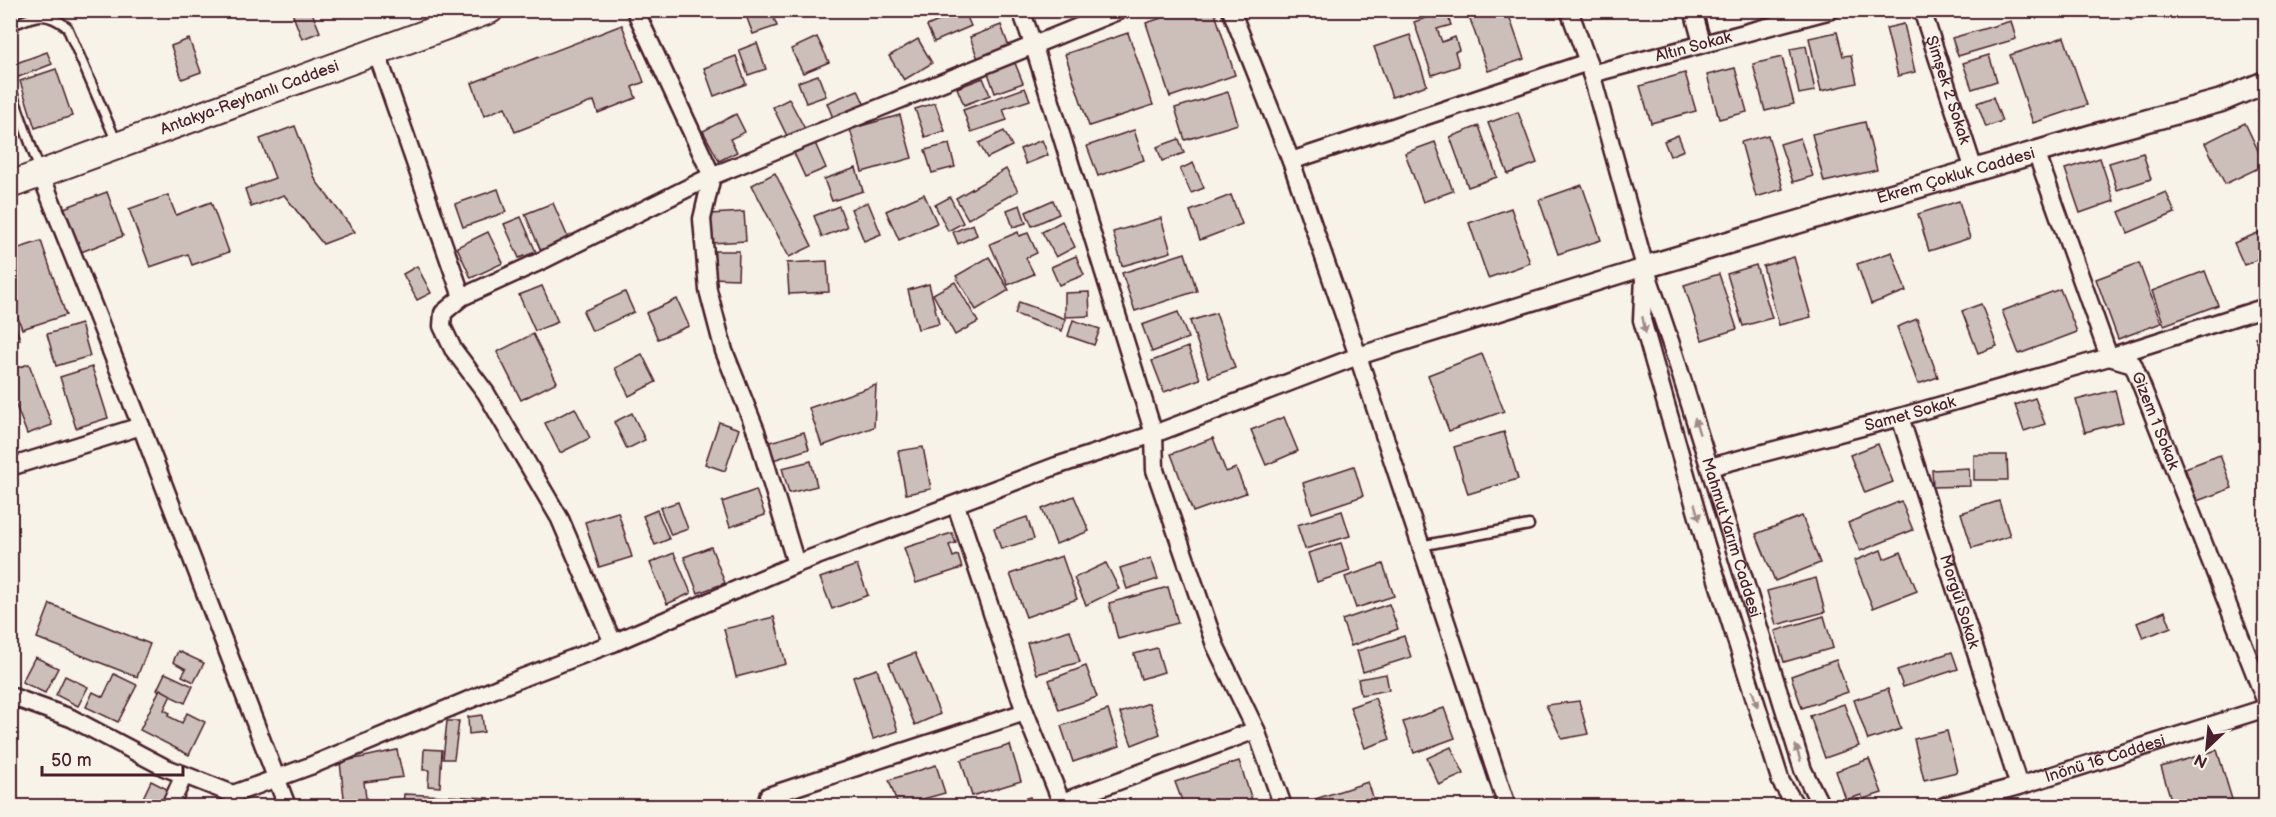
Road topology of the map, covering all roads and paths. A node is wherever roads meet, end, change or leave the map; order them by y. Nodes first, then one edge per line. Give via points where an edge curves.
1 (490, 10) edge
2 (635, 10) edge
3 (1021, 10) edge
4 (1120, 10) edge
5 (1231, 10) edge
6 (1569, 10) edge
7 (1693, 10) edge
8 (1831, 10) edge
9 (1922, 10) edge
10 (10, 26) edge
11 (1702, 43) junction
12 (1034, 47) junction
13 (376, 51) junction
14 (1589, 68) junction
15 (2265, 82) edge
16 (10, 87) edge
17 (118, 146) junction
18 (2036, 152) junction
19 (1291, 161) junction
20 (1974, 170) junction
21 (41, 175) junction
22 (712, 176) junction
23 (10, 185) edge
24 (1645, 267) junction
25 (462, 297) junction
26 (2265, 308) edge
27 (1358, 356) junction
28 (2109, 357) junction
29 (1900, 417) junction
30 (141, 426) junction
31 (1154, 434) junction
32 (1710, 466) junction
33 (10, 467) edge
34 (956, 506) junction
35 (1528, 525) dead end
36 (1420, 546) junction
37 (796, 564) junction
38 (613, 643) junction
39 (10, 696) edge
40 (2265, 702) edge
41 (2265, 708) edge
42 (1024, 712) junction
43 (1256, 729) junction
44 (184, 775) junction
45 (277, 777) junction
46 (2019, 786) junction
47 (768, 796) dead end
48 (1063, 804) edge
49 (170, 807) edge
50 (287, 807) edge
51 (1283, 807) edge
52 (1507, 807) edge
53 (1796, 807) edge
54 (1821, 807) edge
55 (1944, 807) edge

1 - 13 main road, Antakya-Reyhanlı Caddesi
2 - 22 street
3 - 12 street
4 - 12 street
5 - 19 street
6 - 14 street, Mahmut Yarım Caddesi
7 - 11 street
8 - 11 street, Altın Sokak
9 - 20 street, Şimşek 2 Sokak
10 - 17 lane via 41,15 67,27
11 - 14 street, Altın Sokak
12 - 22 street
12 - 31 street
13 - 17 main road, Antakya-Reyhanlı Caddesi
13 - 25 street
14 - 19 street, Altın Sokak
14 - 24 street, Mahmut Yarım Caddesi
15 - 18 street, Ekrem Çokluk Caddesi via 2220,101
16 - 21 lane
17 - 21 main road, Antakya-Reyhanlı Caddesi
18 - 20 street, Ekrem Çokluk Caddesi
18 - 28 street
19 - 27 street
20 - 24 street, Ekrem Çokluk Caddesi
21 - 23 main road, Antakya-Reyhanlı Caddesi
21 - 30 street
22 - 25 street
22 - 37 street via 702,219 708,290 724,351 756,431
24 - 27 street
32 -> 24 street, Mahmut Yarım Caddesi
24 -> 53 street, Mahmut Yarım Caddesi via 1642,320 1706,545 1781,782
25 - 38 street via 443,313 442,326 560,519
26 - 28 street, Samet Sokak
27 - 31 street
27 - 36 street
28 - 29 street, Samet Sokak
28 - 40 street, Gizem 1 Sokak via 2133,364
29 - 32 street, Samet Sokak
29 - 46 street, Morgül Sokak
30 - 33 street
30 - 45 street
31 - 34 street via 1056,466
31 - 43 street via 1155,470 1215,645
54 -> 32 street, Mahmut Yarım Caddesi via 1803,770
34 - 37 street
34 - 42 street
35 - 36 lane
36 - 52 street
37 - 38 street
38 - 45 street
39 - 44 street via 71,718
41 - 46 street, İnönü 16 Caddesi
42 - 47 street
42 - 48 street
43 - 48 street
43 - 51 street
44 - 45 street via 233,794
44 - 49 street
45 - 50 street
46 - 55 street, İnönü 16 Caddesi

